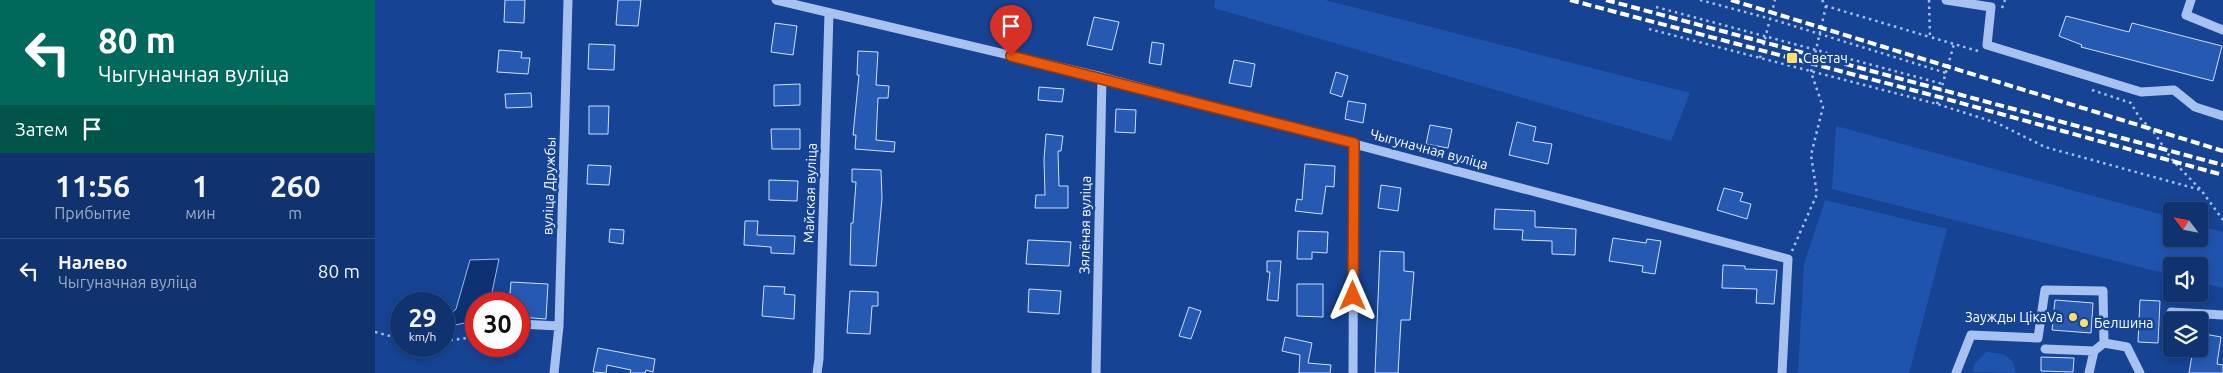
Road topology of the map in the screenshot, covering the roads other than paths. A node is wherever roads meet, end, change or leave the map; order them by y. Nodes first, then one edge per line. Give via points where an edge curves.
1 (568, 0) edge
2 (777, 0) edge
3 (1946, 0) edge
4 (2191, 0) edge
5 (829, 13) junction
6 (2223, 30) edge
7 (1102, 78) junction
8 (2223, 116) edge
9 (1354, 143) junction
10 (2208, 314) edge
11 (2223, 315) edge
12 (530, 325) edge
13 (559, 326) junction
14 (2105, 344) junction
15 (2045, 349) dead end
16 (2094, 351) junction
17 (554, 373) edge
18 (817, 373) edge
19 (1095, 373) edge
20 (1353, 373) edge
21 (1782, 373) edge
22 (1956, 373) edge
23 (2089, 373) edge
24 (2140, 373) edge

1 - 13 street, вуліца Дружбы
2 - 5 street, Чыгуначная вуліца
3 - 8 street via 1991,7 1987,45 2141,92 2174,90 2195,107
4 - 6 street via 2186,15
5 - 7 street, Чыгуначная вуліца
5 - 18 street, Майская вуліца
7 - 9 street, Чыгуначная вуліца
7 - 19 street, Зялёная вуліца
9 - 20 street
9 - 21 street, Чыгуначная вуліца via 1788,259
10 - 11 street
12 - 13 street
13 - 17 street, вуліца Дружбы
14 - 16 street
14 - 22 street via 2103,291 2045,290 2038,338 1971,335
14 - 24 street via 2127,346
15 - 16 street
16 - 23 street

